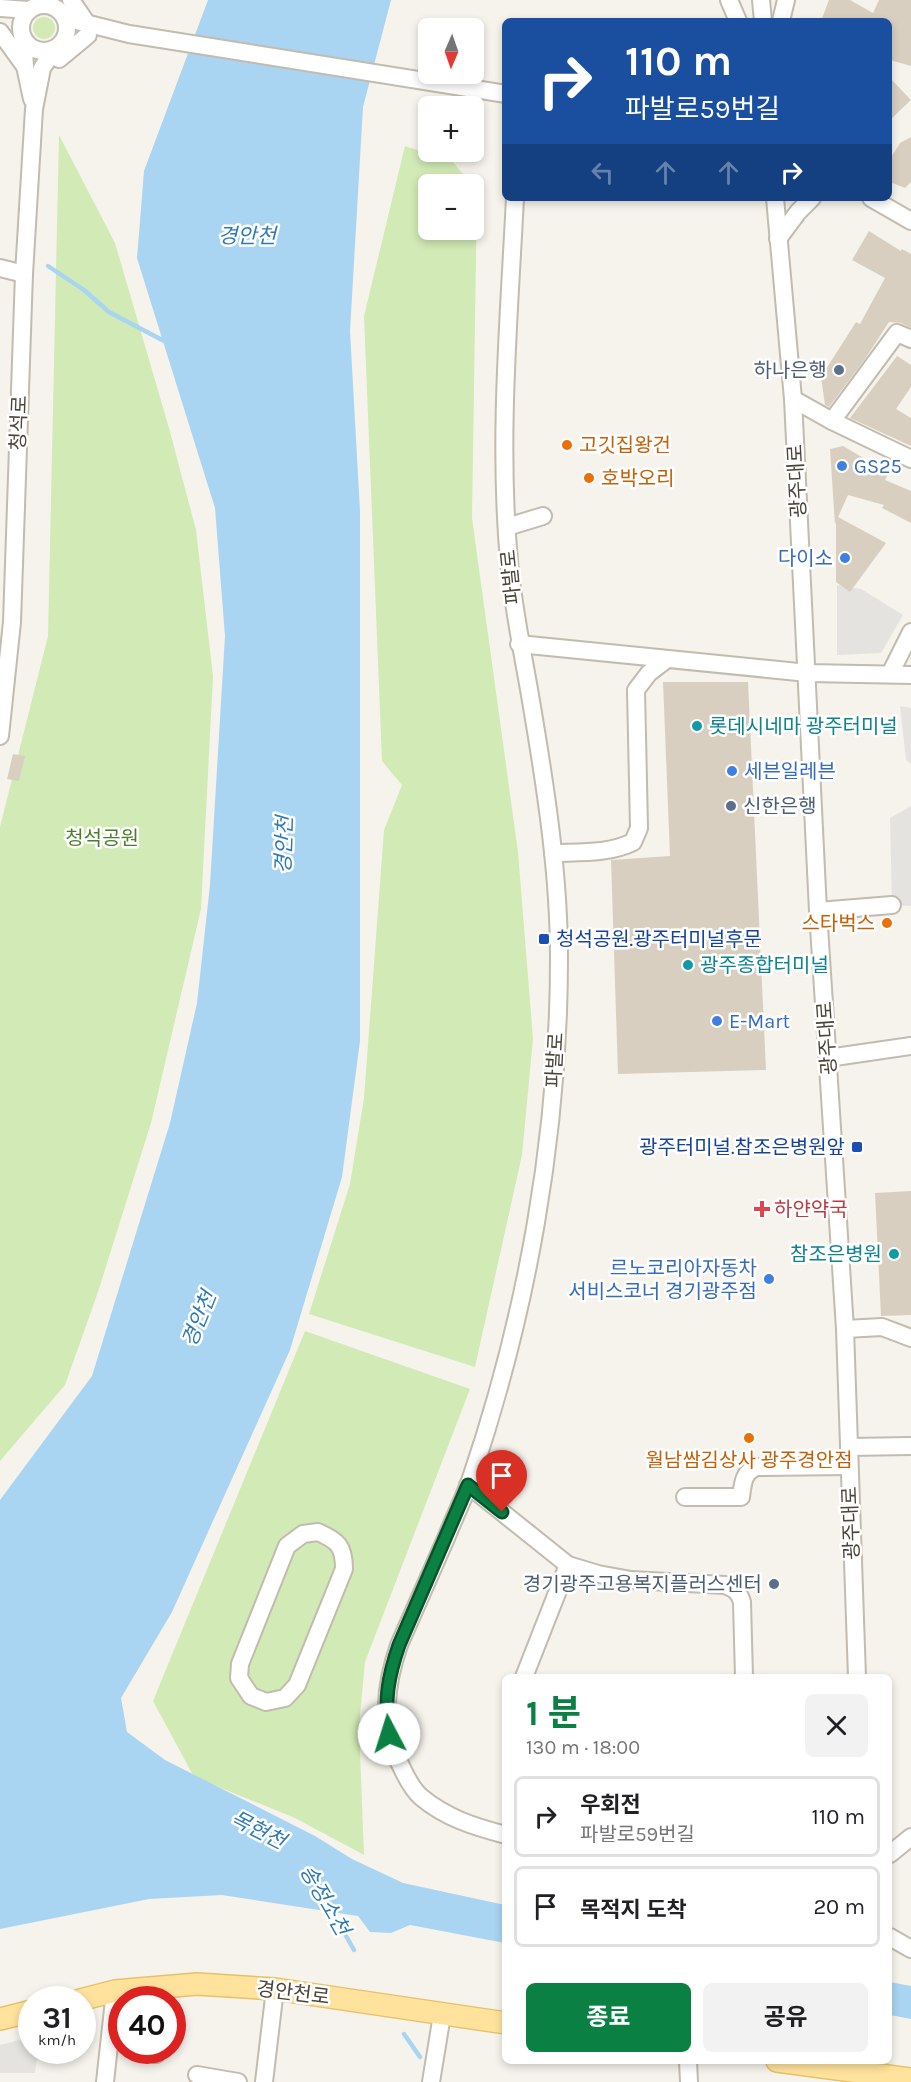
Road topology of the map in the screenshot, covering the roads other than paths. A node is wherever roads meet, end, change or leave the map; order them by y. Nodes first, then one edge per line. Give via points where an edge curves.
1 (15, 0) edge
2 (729, 0) edge
3 (761, 0) edge
4 (786, 0) edge
5 (0, 5) edge
6 (35, 6) edge
7 (64, 8) edge
8 (737, 18) edge
9 (763, 18) edge
10 (782, 18) edge
11 (0, 22) edge
12 (91, 30) junction
13 (0, 32) edge
14 (22, 34) junction
15 (59, 46) junction
16 (25, 66) junction
17 (38, 89) junction
18 (502, 94) edge
19 (34, 109) junction
20 (515, 201) edge
21 (775, 201) edge
22 (809, 201) edge
23 (876, 201) edge
24 (911, 221) edge
25 (778, 239) junction
26 (0, 268) edge
27 (24, 274) junction
28 (911, 339) edge
29 (793, 399) junction
30 (832, 421) junction
31 (911, 459) edge
32 (543, 516) dead end
33 (507, 527) junction
34 (7, 570) edge
35 (911, 632) edge
36 (519, 644) junction
37 (666, 660) junction
38 (808, 673) junction
39 (890, 674) junction
40 (911, 675) edge
41 (0, 736) edge
42 (553, 853) junction
43 (892, 905) dead end
44 (818, 911) junction
45 (911, 1046) edge
46 (828, 1058) junction
47 (845, 1329) junction
48 (911, 1338) edge
49 (911, 1446) edge
50 (849, 1447) junction
51 (849, 1466) junction
52 (468, 1485) junction
53 (685, 1497) dead end
54 (568, 1565) junction
55 (525, 1674) edge
56 (744, 1674) edge
57 (857, 1674) edge
58 (297, 1685) joint
59 (502, 1834) edge
60 (911, 1836) edge
61 (892, 1852) edge
62 (892, 1938) edge
63 (911, 1949) edge
64 (184, 1986) edge
65 (275, 1989) junction
66 (18, 2014) edge
67 (442, 2015) junction
68 (0, 2019) edge
69 (502, 2022) edge
70 (108, 2062) edge
71 (688, 2064) edge
72 (804, 2064) edge
73 (875, 2072) edge
74 (197, 2075) dead end
75 (911, 2079) edge
76 (105, 2082) edge
77 (238, 2082) edge
78 (264, 2082) edge
79 (431, 2082) edge
80 (689, 2082) edge

1 - 5 street
2 - 8 street
3 - 9 street
4 - 10 street
5 - 6 street
6 - 7 street
6 - 14 street via 24,16
7 - 12 street
7 - 15 street via 66,35
11 - 14 street
12 - 15 street
12 - 17 street via 56,62
12 - 18 street
13 - 16 street
14 - 15 street via 27,44 41,51
14 - 16 street
15 - 17 street via 42,68
16 - 19 street
17 - 19 street
19 - 27 street, 청석로
20 - 33 street, 파발로 via 504,445
21 - 25 street, 광주대로
22 - 25 street
23 - 24 street
25 - 29 street, 광주대로
26 - 27 street
27 - 34 street, 청석로
28 - 30 street via 897,333
29 - 30 street
29 - 38 street, 광주대로
30 - 31 street
32 - 33 street
33 - 36 street, 파발로
34 - 41 street, 청석로 via 9,661
35 - 39 street
36 - 37 street
36 - 42 street, 파발로 via 532,704
37 - 38 street
37 - 42 street via 636,690 639,828 633,842 609,850
38 - 39 street
38 - 44 street, 광주대로
39 - 40 street
42 - 52 street, 파발로 via 559,958 555,1064 543,1181 517,1313 492,1412
43 - 44 street
44 - 46 street, 광주대로
45 - 46 street
46 - 47 street, 광주대로
47 - 48 street via 882,1327
47 - 50 street, 광주대로
49 - 50 street
50 - 51 street, 광주대로
51 - 53 street via 757,1467 744,1477 741,1497
51 - 57 street, 광주대로
52 - 54 street
52 - 59 street, 파발로 via 399,1645 390,1671 386,1711 396,1756 419,1796 459,1821
54 - 55 street
54 - 56 street via 631,1580 734,1588 742,1602
58 - 58 street via 285,1698 266,1702 250,1696 239,1678 240,1664 287,1546 303,1534 318,1532 336,1540 344,1556 344,1569
60 - 61 street
62 - 63 street
64 - 65 main road, 경안천로
65 - 67 main road, 경안천로
65 - 78 street
66 - 68 main road
67 - 69 main road, 경안천로
67 - 79 street
70 - 76 street
71 - 80 street
72 - 73 main road
73 - 75 main road
74 - 77 street

